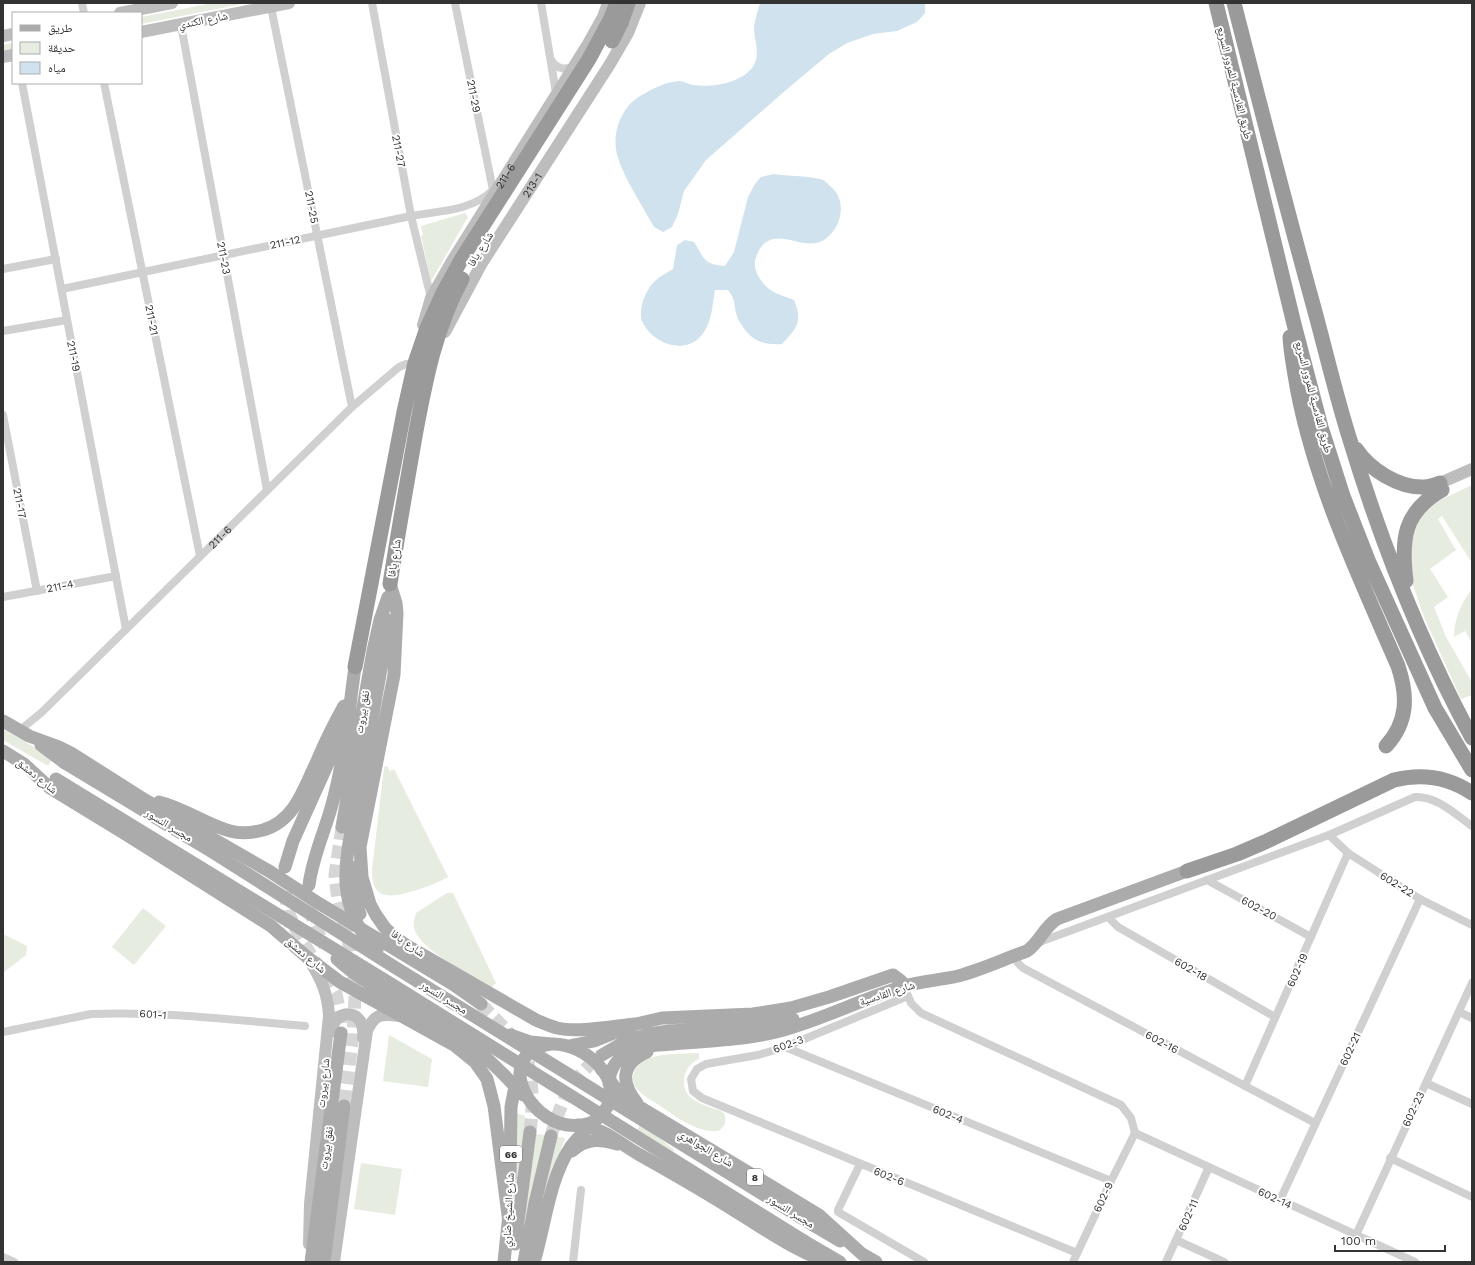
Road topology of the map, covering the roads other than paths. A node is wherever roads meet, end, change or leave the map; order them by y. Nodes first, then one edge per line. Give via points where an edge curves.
1 (172, 3) edge
2 (289, 3) edge
3 (372, 3) edge
4 (456, 3) edge
5 (541, 3) edge
6 (608, 3) edge
7 (616, 3) edge
8 (628, 3) edge
9 (640, 3) edge
10 (646, 3) edge
11 (1216, 3) edge
12 (1234, 3) edge
13 (271, 7) junction
14 (125, 12) edge
15 (635, 17) junction
16 (181, 25) junction
17 (142, 32) edge
18 (551, 60) junction
19 (574, 66) junction
20 (22, 84) edge
21 (104, 84) edge
22 (556, 93) junction
23 (556, 121) junction
24 (497, 185) junction
25 (411, 216) junction
26 (318, 236) junction
27 (224, 255) junction
28 (56, 259) junction
29 (3, 269) edge
30 (142, 272) junction
31 (62, 289) junction
32 (431, 298) junction
33 (67, 320) junction
34 (1294, 324) junction
35 (3, 331) edge
36 (420, 363) junction
37 (352, 407) junction
38 (3, 415) edge
39 (1350, 440) junction
40 (1472, 469) edge
41 (1472, 477) edge
42 (1441, 487) junction
43 (267, 490) junction
44 (200, 556) junction
45 (116, 576) junction
46 (37, 591) junction
47 (389, 591) junction
48 (3, 597) edge
49 (1408, 602) junction
50 (126, 628) junction
51 (354, 667) junction
52 (344, 706) junction
53 (3, 721) edge
54 (24, 733) junction
55 (1472, 738) edge
56 (1386, 746) dead end
57 (3, 750) edge
58 (16, 758) junction
59 (1472, 770) edge
60 (1472, 793) edge
61 (145, 800) junction
62 (1472, 826) edge
63 (342, 827) tunnel mouth
64 (1329, 835) junction
65 (360, 847) junction
66 (1348, 853) junction
67 (286, 867) dead end
68 (1187, 871) joint
69 (1207, 880) junction
70 (309, 885) dead end
71 (1420, 899) junction
72 (315, 901) junction
73 (1108, 917) junction
74 (1472, 925) edge
75 (374, 937) junction
76 (1311, 937) junction
77 (1036, 944) junction
78 (1014, 956) junction
79 (307, 957) junction
80 (337, 959) dead end
81 (396, 968) junction
82 (1472, 983) edge
83 (906, 991) junction
84 (481, 1004) tunnel mouth
85 (832, 1012) junction
86 (1459, 1012) junction
87 (401, 1016) junction
88 (1275, 1017) junction
89 (1472, 1018) edge
90 (636, 1024) junction
91 (305, 1026) dead end
92 (3, 1032) edge
93 (341, 1034) tunnel mouth
94 (454, 1037) junction
95 (327, 1044) junction
96 (551, 1044) junction
97 (669, 1044) junction
98 (569, 1046) junction
99 (785, 1047) junction
100 (473, 1052) junction
101 (602, 1054) tunnel mouth
102 (362, 1058) junction
103 (522, 1064) junction
104 (494, 1065) junction
105 (606, 1076) junction
106 (487, 1079) junction
107 (1426, 1083) junction
108 (514, 1086) junction
109 (1245, 1086) junction
110 (702, 1098) joint
111 (1472, 1104) edge
112 (532, 1105) junction
113 (344, 1106) tunnel mouth
114 (642, 1109) junction
115 (511, 1122) junction
116 (588, 1123) junction
117 (1315, 1123) junction
118 (530, 1132) tunnel mouth
119 (1135, 1133) junction
120 (551, 1136) tunnel mouth
121 (626, 1146) junction
122 (1390, 1158) junction
123 (564, 1160) junction
124 (860, 1164) junction
125 (1209, 1167) junction
126 (1111, 1181) junction
127 (581, 1190) dead end
128 (1472, 1197) edge
129 (1280, 1200) junction
130 (509, 1222) junction
131 (1356, 1235) junction
132 (1176, 1240) junction
133 (1077, 1253) junction
134 (862, 1254) junction
135 (3, 1257) edge
136 (14, 1262) edge
137 (310, 1262) edge
138 (324, 1262) edge
139 (334, 1262) edge
140 (504, 1262) edge
141 (513, 1262) edge
142 (524, 1262) edge
143 (534, 1262) edge
144 (573, 1262) edge
145 (828, 1262) edge
146 (840, 1262) edge
147 (876, 1262) edge
148 (924, 1262) edge
149 (1073, 1262) edge
150 (1166, 1262) edge
151 (1224, 1262) edge
152 (1415, 1262) edge

1 - 14 main road, شارع الكندي
2 - 13 main road, شارع الكندي
3 - 25 street, 211-27
4 - 24 street, 211-29
5 - 18 street
6 - 19 main road, 211-6 via 603,17
7 - 23 highway, شارع يافا via 601,39
8 - 23 highway, شارع يافا via 611,43
9 - 15 main road, 213-1
10 - 15 street
11 - 34 highway, طريق القادسية للمرور السريع
12 - 39 highway, طريق القادسية للمرور السريع via 1280,187
13 - 16 main road, شارع الكندي
13 - 26 street, 211-25
15 - 36 main road, 213-1 via 610,64 482,263 444,334
16 - 17 main road, شارع الكندي
16 - 27 street, 211-23
18 - 19 street via 561,69
18 - 22 street
19 - 22 main road, 211-6
20 - 28 street, 211-19
21 - 30 street, 211-21
22 - 24 main road, 211-6
23 - 36 highway, شارع يافا via 461,260 426,328
24 - 25 street, 211-12 via 481,200 468,206
24 - 32 main road, 211-6
25 - 26 street, 211-12
25 - 32 street, 211-27
26 - 27 street, 211-12
26 - 37 street, 211-25
27 - 30 street, 211-12
27 - 43 street, 211-23
28 - 29 street
28 - 31 street, 211-19
30 - 31 street, 211-12
30 - 44 street, 211-21
31 - 33 street, 211-19
32 - 36 main road, 211-6 via 426,312
33 - 35 street
33 - 45 street, 211-19
34 - 56 highway via 1290,340 1308,437 1336,520 1403,681 1404,705 1400,726
34 - 59 highway, طريق القادسية للمرور السريع via 1321,427 1343,496 1368,560 1435,708
36 - 37 street, 211-6 via 399,367
36 - 47 highway, شارع يافا
36 - 51 highway, شارع يافا via 405,405
37 - 43 street, 211-6
38 - 46 street, 211-17
39 - 42 highway via 1366,462 1389,478 1419,487
39 - 49 highway, طريق القادسية للمرور السريع
40 - 42 main road
41 - 42 main road
42 - 49 highway via 1419,508 1405,536 1403,557
43 - 44 street, 211-6
44 - 50 street, 211-6
45 - 46 street, 211-4
45 - 50 street, 211-19
46 - 48 street, 211-4
47 - 63 main road, نفق بيروت via 372,652
47 - 65 main road, شارع يافا via 396,603 397,614 394,675
47 - 81 main road, bridge via 382,663 345,869 350,908 361,931 377,951
49 - 55 highway, طريق القادسية للمرور السريع
50 - 54 street, 211-6
51 - 52 main road, نفق بيروت
51 - 70 main road, شارع يافا via 336,789 313,863
52 - 61 main road via 298,801 290,813 269,828 249,832 229,831 175,807
52 - 67 main road, نفق بيروت via 329,761 293,841
53 - 54 main road
54 - 61 main road via 71,753
54 - 81 main road, مجسر النسور, bridge via 65,763
57 - 58 main road, شارع دمشق
58 - 79 main road, شارع دمشق via 50,788 271,926
58 - 146 main road, مجسر النسور, bridge via 56,779 388,982
60 - 68 highway via 1439,778 1417,776 1394,780 1265,842
61 - 72 main road
62 - 64 street via 1439,802 1421,797 1409,799
64 - 66 street, 602-22
64 - 69 street
65 - 75 main road via 355,875 355,897 361,917
65 - 90 main road, شارع يافا via 362,878 370,904 385,928 409,947 547,1025 572,1030
66 - 71 street, 602-22
66 - 76 street, 602-19
68 - 77 main road, شارع القادسية via 1057,918 1044,930
69 - 73 street
69 - 76 street, 602-20
71 - 74 street, 602-22
71 - 117 street, 602-21
72 - 75 main road
72 - 96 main road via 389,959 507,1034 530,1042
73 - 77 street
73 - 88 street, 602-18 via 1118,927
75 - 84 main road
76 - 88 street, 602-19
77 - 78 main road, شارع القادسية
78 - 83 main road, شارع القادسية via 961,976
78 - 109 street, 602-16 via 1023,968
79 - 87 main road, شارع دمشق via 340,982
79 - 95 main road, شارع بيروت via 318,974 326,994 329,1016
80 - 94 main road via 355,974
81 - 134 main road, مجسر النسور, bridge
82 - 86 street, 602-23
83 - 85 main road, شارع القادسية
83 - 90 main road, شارع القادسية via 901,981 893,975 785,1009 733,1015 676,1016
83 - 99 street, 602-3
83 - 119 street via 911,1003 920,1013 1121,1105 1131,1118
85 - 97 main road, شارع القادسية via 775,1032
85 - 101 main road via 762,1025 649,1034 626,1041
86 - 89 street
86 - 107 street, 602-23
87 - 94 main road, شارع دمشق
87 - 102 main road via 380,1015 374,1018 367,1031
88 - 109 street, 602-19
90 - 98 main road, شارع القادسية via 594,1041
91 - 92 street, 601-1 via 145,1013 105,1013
93 - 137 main road, نفق بيروت
94 - 100 main road
94 - 104 main road
94 - 106 main road, شارع دمشق
95 - 102 main road via 333,1022 348,1014 353,1016 364,1028
95 - 137 main road, شارع بيروت via 310,1204
96 - 98 main road
96 - 103 main road via 532,1051
97 - 105 main road, شارع القادسية via 645,1047 624,1056
97 - 114 main road via 638,1056 627,1071 625,1081 628,1091
98 - 105 main road via 594,1060
99 - 110 street, 602-3 via 758,1055 706,1064 697,1069 691,1085 693,1091
99 - 126 street, 602-4
100 - 104 main road
100 - 106 main road
102 - 139 main road
103 - 108 main road, شارع الشيخ ضاري / 66
103 - 112 main road via 520,1082 525,1096
104 - 108 main road
104 - 115 main road via 505,1080 508,1090
105 - 114 main road, شارع الجواهري / 8 via 617,1092
105 - 116 main road via 610,1094 608,1105
106 - 130 main road, شارع دمشق via 494,1106
107 - 111 street
107 - 122 street, 602-23
108 - 112 main road
108 - 115 main road, شارع الشيخ ضاري / 66
109 - 117 street, 602-16
110 - 124 street, 602-6
112 - 116 main road via 555,1122 566,1125
113 - 138 main road, نفق بيروت
114 - 121 main road via 623,1105 614,1112 614,1132
114 - 134 main road, شارع الجواهري / 8 via 819,1215
115 - 130 main road, شارع الشيخ ضاري / 66
116 - 121 main road
116 - 123 main road
117 - 129 street, 602-21
118 - 141 main road
119 - 125 street, 602-14
119 - 126 street, 602-9
120 - 142 main road via 534,1203
121 - 123 main road via 590,1140 576,1148
121 - 145 main road via 799,1250
122 - 128 street
122 - 131 street, 602-23
123 - 143 main road via 548,1207
124 - 133 street, 602-6
124 - 148 street via 838,1210 839,1213
125 - 129 street, 602-14
125 - 132 street, 602-11
126 - 133 street, 602-9
127 - 144 street
129 - 131 street, 602-14
130 - 140 main road, شارع الشيخ ضاري / 66
131 - 152 street, 602-14
132 - 150 street, 602-11
132 - 151 street
133 - 149 street, 602-9
134 - 147 main road, شارع الجواهري / 8
135 - 136 street

